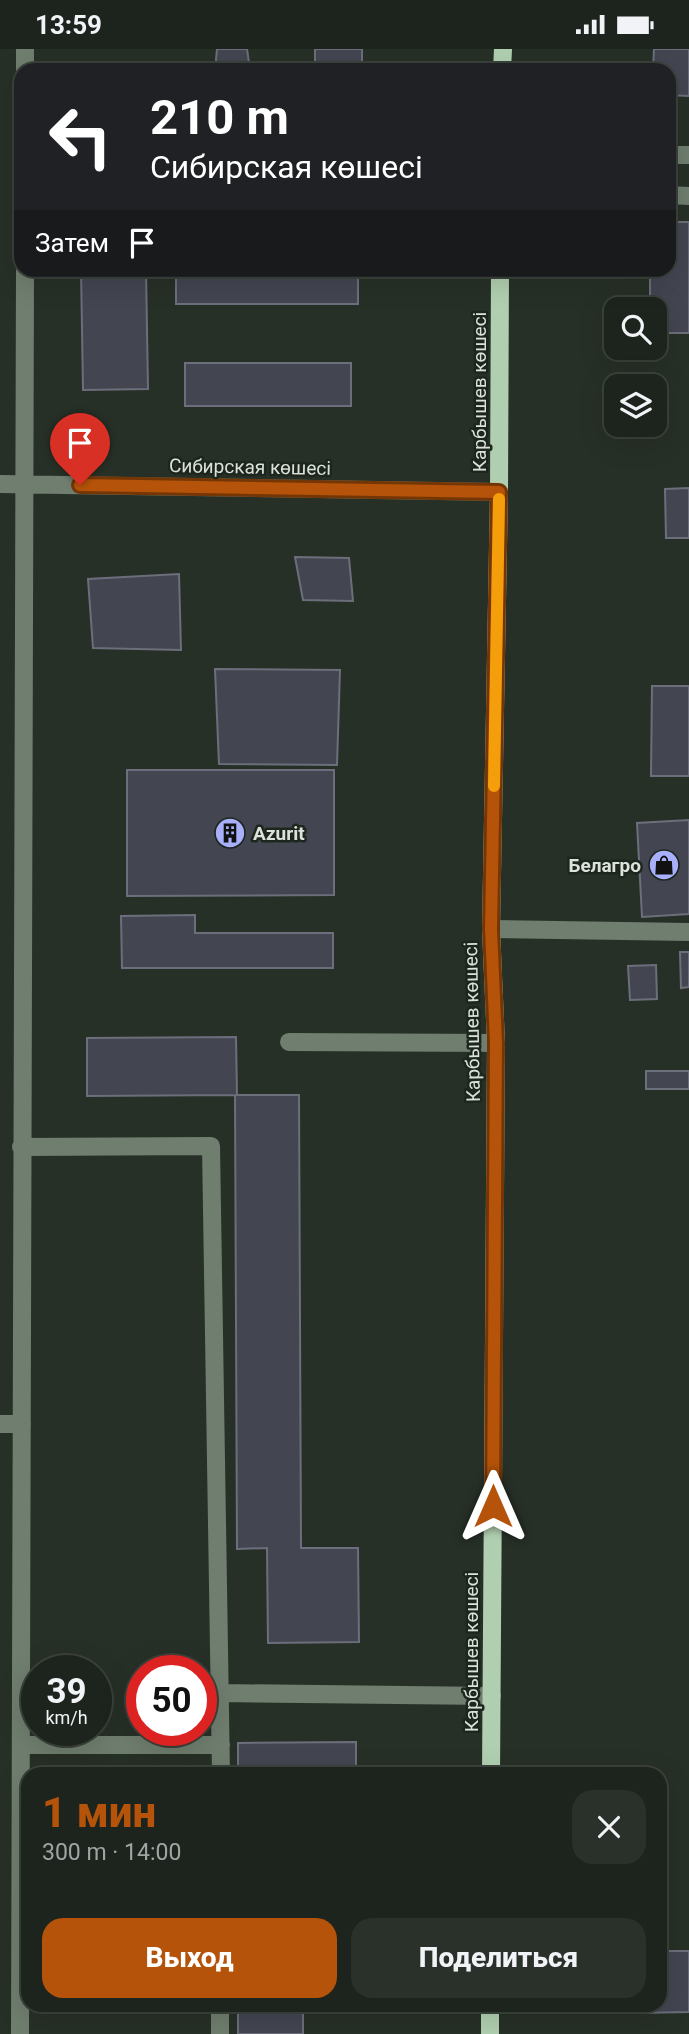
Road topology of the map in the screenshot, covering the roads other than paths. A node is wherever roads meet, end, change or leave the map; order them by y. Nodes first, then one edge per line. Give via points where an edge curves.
1 (25, 277) edge
2 (500, 277) edge
3 (0, 484) edge
4 (24, 484) junction
5 (499, 492) junction
6 (491, 929) junction
7 (689, 932) edge
8 (289, 1042) dead end
9 (496, 1043) junction
10 (21, 1147) junction
11 (0, 1424) edge
12 (22, 1424) junction
13 (21, 1655) edge
14 (220, 1693) junction
15 (492, 1696) junction
16 (21, 1745) edge
17 (112, 1745) edge
18 (221, 1745) junction
19 (222, 1767) edge
20 (491, 1767) edge
21 (220, 2012) edge
22 (490, 2012) edge
23 (20, 2034) edge
24 (220, 2034) edge
25 (489, 2034) edge

1 - 4 street
2 - 5 main road, Карбышев көшесі
3 - 4 street, Сибирская көшесі
4 - 5 street, Сибирская көшесі
4 - 10 street
5 - 6 main road, Карбышев көшесі
6 - 7 street
6 - 9 main road, Карбышев көшесі
8 - 9 street
9 - 15 main road, Карбышев көшесі
10 - 12 street
10 - 14 street via 211,1146
11 - 12 street
12 - 13 street
14 - 15 street
14 - 18 street
15 - 20 main road, Карбышев көшесі
16 - 23 street
17 - 18 street
18 - 19 street
21 - 24 street
22 - 25 main road

